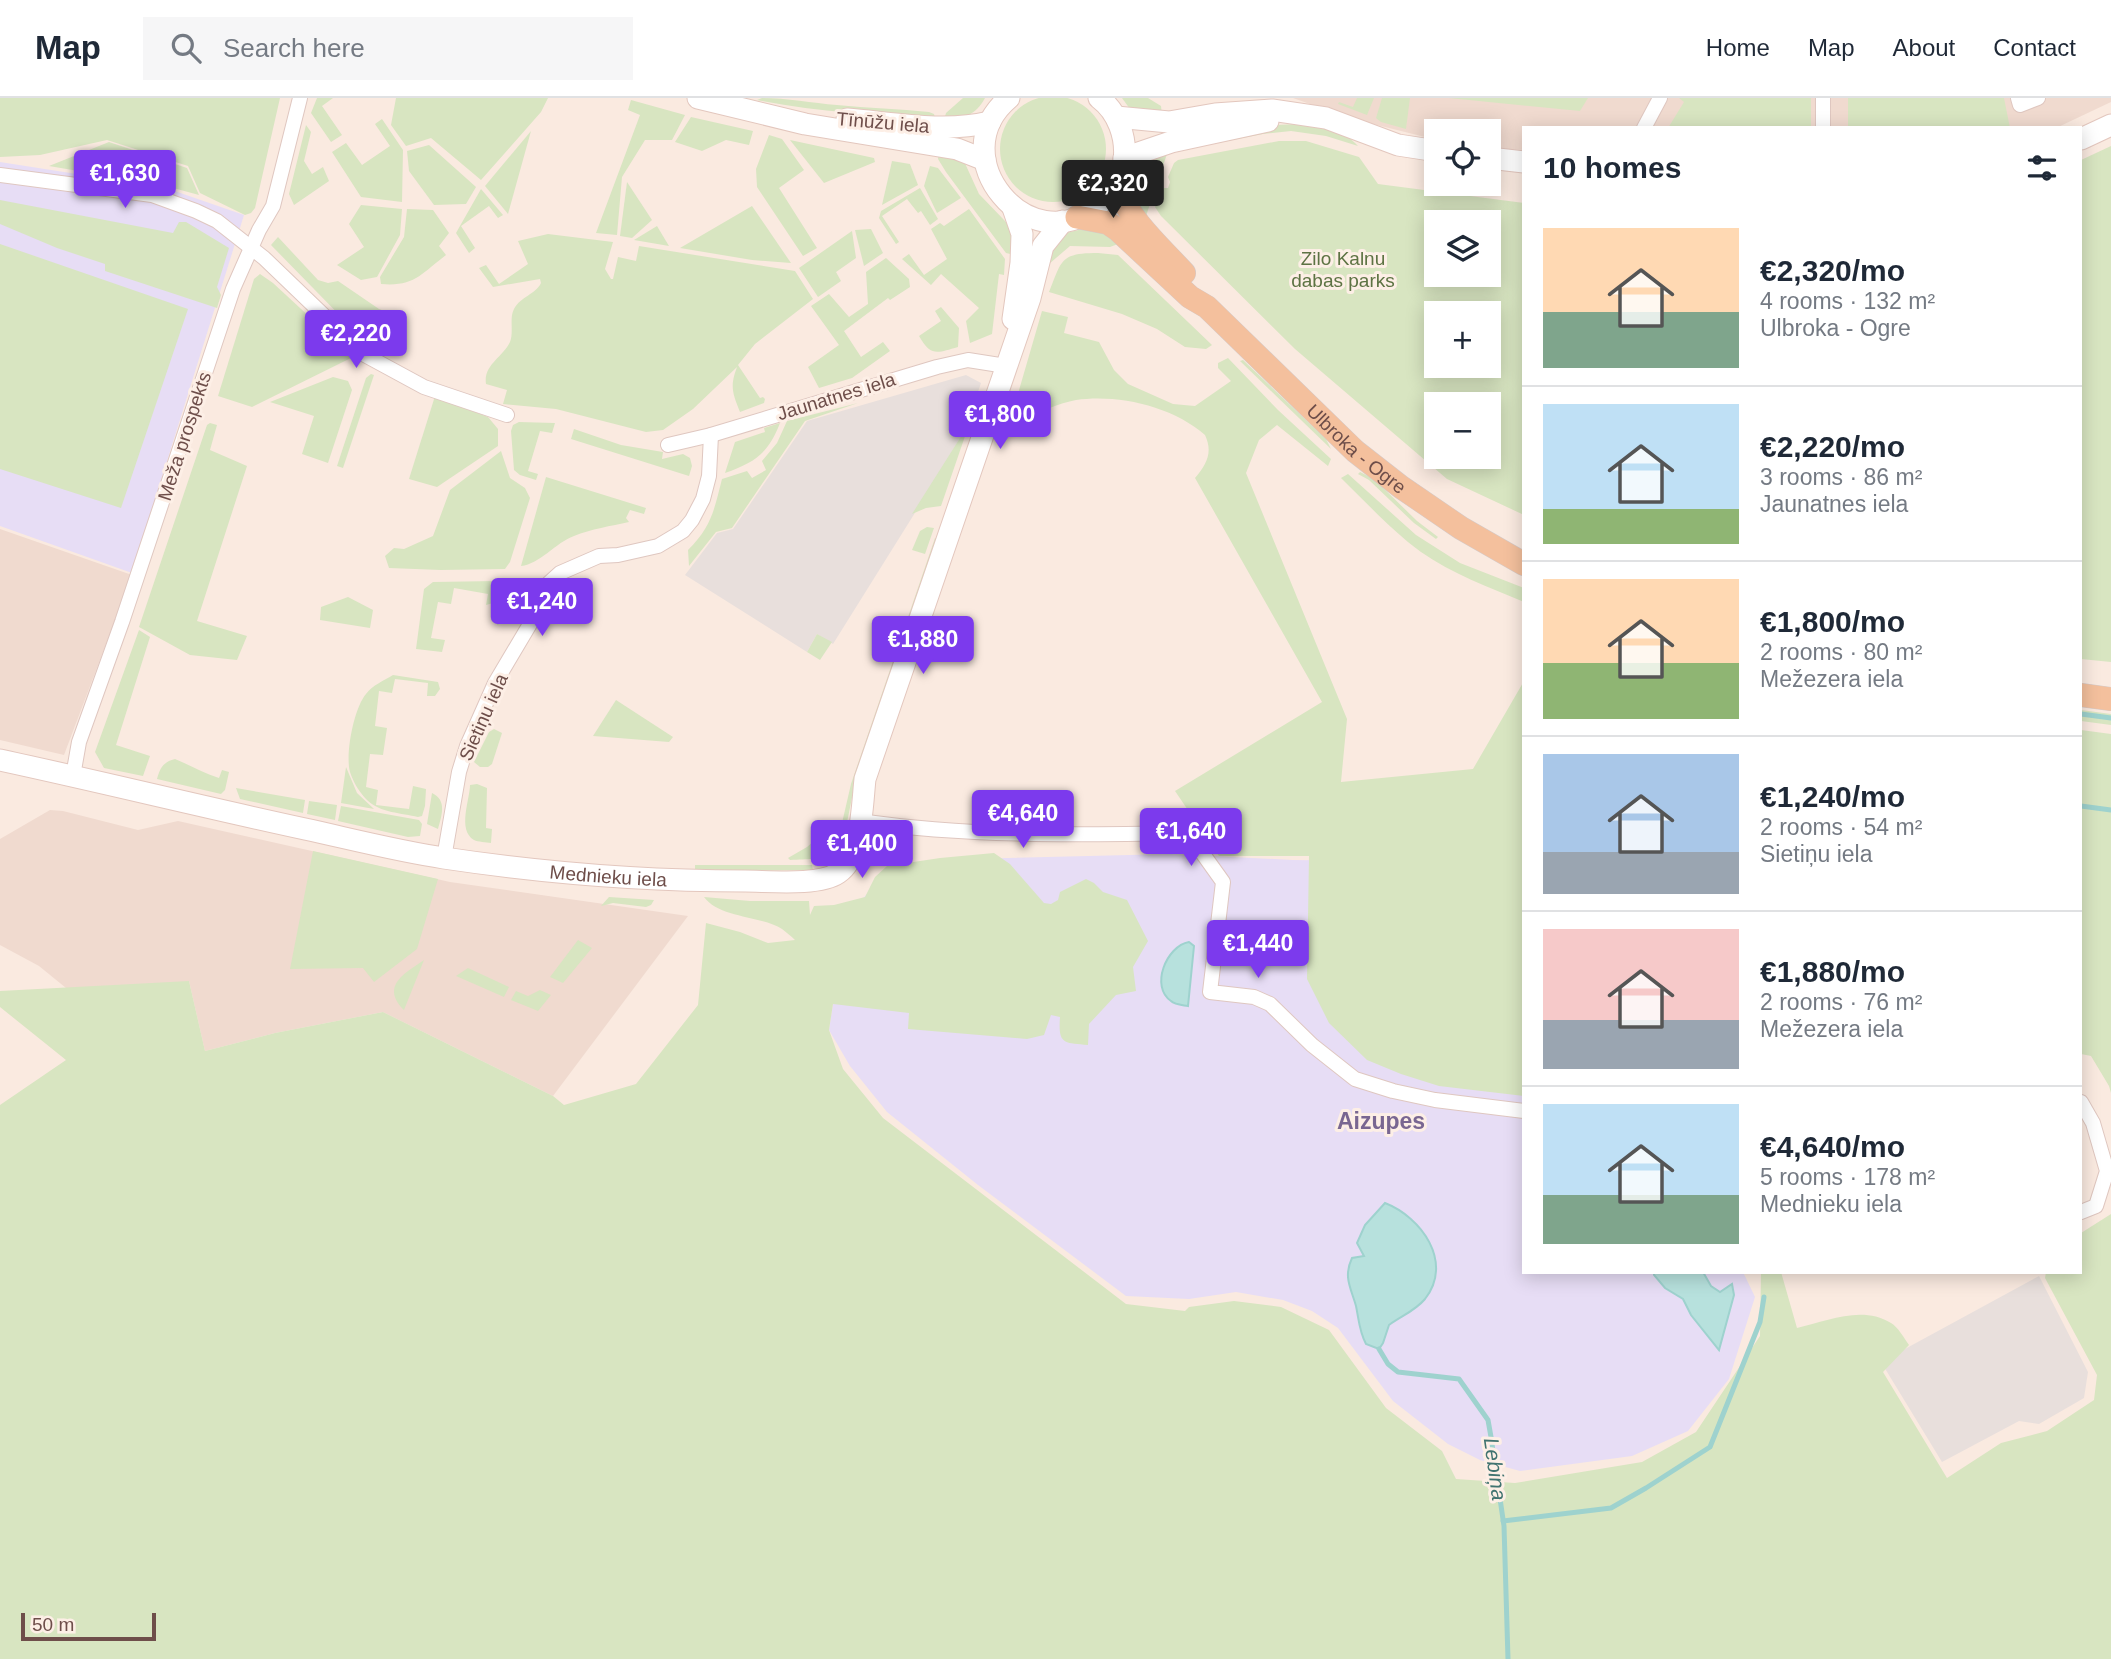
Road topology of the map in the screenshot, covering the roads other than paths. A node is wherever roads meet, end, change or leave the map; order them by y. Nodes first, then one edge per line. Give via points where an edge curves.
1 (300, 98) edge
2 (698, 98) edge
3 (1009, 98) edge
4 (1100, 98) edge
5 (1660, 98) edge
6 (1824, 98) edge
7 (2018, 98) edge
8 (2038, 98) edge
9 (1214, 107) edge
10 (775, 116) junction
11 (1309, 116) junction
12 (1116, 117) junction
13 (990, 122) junction
14 (2111, 125) edge
15 (1645, 126) edge
16 (1823, 126) edge
17 (2082, 139) edge
18 (1424, 149) edge
19 (1124, 158) junction
20 (1501, 159) edge
21 (985, 160) junction
22 (1522, 162) edge
23 (0, 175) edge
24 (1116, 184) junction
25 (1013, 208) junction
26 (1070, 219) junction
27 (251, 247) junction
28 (1207, 307) junction
29 (1006, 366) junction
30 (507, 415) dead end
31 (711, 435) junction
32 (668, 445) dead end
33 (1522, 563) edge
34 (2082, 695) edge
35 (2111, 699) edge
36 (0, 760) edge
37 (73, 776) junction
38 (860, 821) junction
39 (444, 858) junction
40 (2082, 1104) edge
41 (1522, 1111) edge
42 (2082, 1212) edge

1 - 27 street, Meža prospekts via 273,206
2 - 10 street, Tīnūžu iela
3 - 13 street
4 - 12 street
5 - 15 street
6 - 16 street
7 - 8 street via 2020,105
9 - 11 street
9 - 12 street via 1169,122
10 - 13 street, Tīnūžu iela via 937,127
10 - 21 street, Tīnūžu iela via 957,149
11 - 18 street
11 - 19 street via 1171,142
12 - 19 street
13 - 21 street
14 - 17 street
19 - 24 street
20 - 22 street
21 - 25 street via 989,178
23 - 27 street via 152,195 217,221
24 - 26 street via 1093,210
24 - 28 main road, Ulbroka - Ogre via 1122,201 1196,286
25 - 26 street via 1037,218
25 - 29 street via 1022,234 1021,263
26 - 28 main road, Ulbroka - Ogre via 1108,223 1189,297
26 - 29 street via 1043,246
27 - 30 street via 365,355 424,387
27 - 37 street, Meža prospekts via 79,742
28 - 33 main road, Ulbroka - Ogre via 1355,451 1451,521
29 - 31 street, Jaunatnes iela via 968,360 937,367
29 - 38 street, Mednieku iela via 865,779
31 - 32 street, Jaunatnes iela
31 - 39 street, Sietiņu iela via 703,499 683,531 658,546 600,556 560,573 549,583 467,746
34 - 35 main road
36 - 37 street, Mednieku iela
37 - 39 street, Mednieku iela
38 - 39 street, Mednieku iela via 851,861 829,878 668,880
38 - 41 street via 937,830 1188,833 1223,882 1210,992 1254,997 1270,1004 1355,1079 1435,1100
40 - 42 street via 2093,1123 2107,1171 2096,1206

